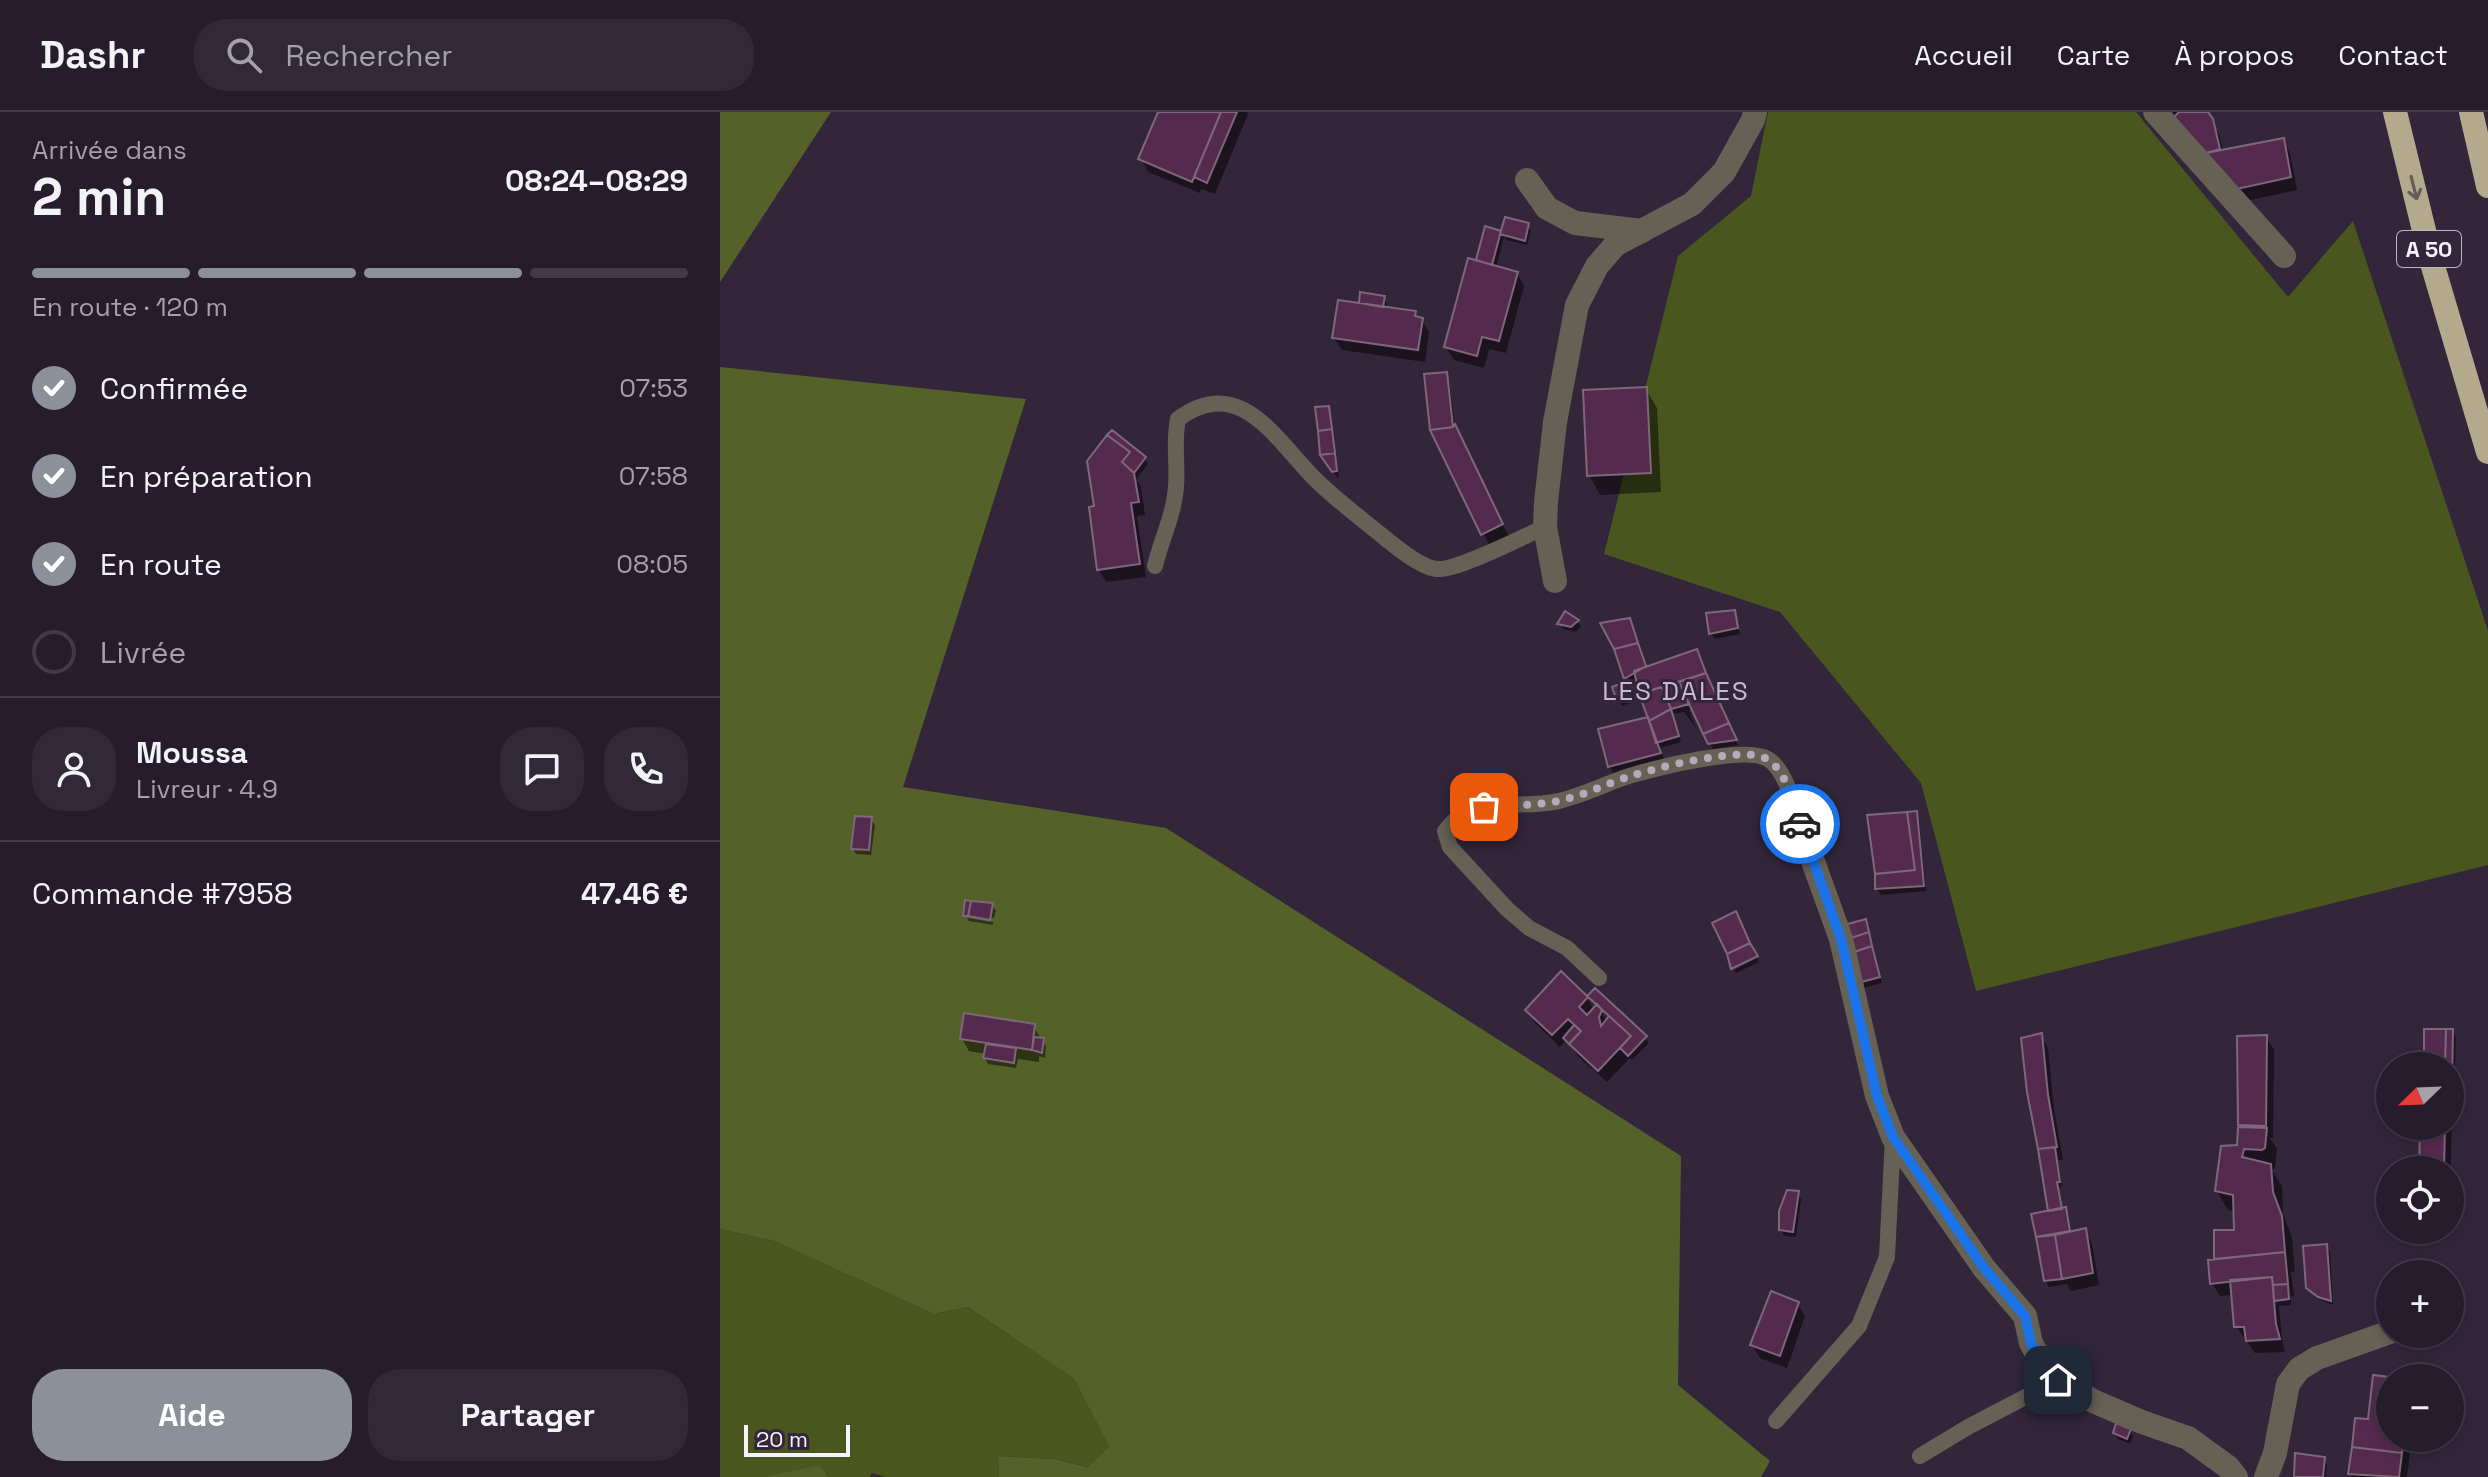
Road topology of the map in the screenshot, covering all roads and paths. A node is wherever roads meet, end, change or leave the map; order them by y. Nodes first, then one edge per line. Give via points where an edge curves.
1 (1755, 112) edge
2 (2155, 112) edge
3 (2395, 112) edge
4 (2471, 112) edge
5 (1527, 180) dead end
6 (2488, 186) edge
7 (1644, 231) junction
8 (2284, 256) dead end
9 (2488, 452) edge
10 (1545, 527) junction
11 (1155, 566) dead end
12 (1555, 581) dead end
13 (1806, 842) joint
14 (1599, 978) dead end
15 (1893, 1137) junction
16 (2376, 1337) edge
17 (2058, 1380) junction
18 (1776, 1421) dead end
19 (1920, 1456) dead end
20 (2236, 1477) edge
21 (2266, 1477) edge

1 - 7 street via 1724,172 1692,204
2 - 8 street
3 -> 9 highway, A 50 via 2432,263
4 - 6 highway
5 - 7 street via 1547,208 1575,223
7 - 10 street via 1615,245 1577,305 1555,422
10 - 11 lane via 1438,570 1397,548 1316,480 1263,421 1214,402 1178,419 1176,488
10 - 12 street
13 - 14 lane via 1777,767 1768,759 1742,753 1658,769 1552,802 1484,807 1456,819 1445,831 1450,847 1507,909 1567,948
13 - 15 street via 1841,939 1877,1096
15 - 17 street via 1984,1268 2025,1316 2031,1343
15 - 18 lane via 1887,1257 1859,1326
16 - 21 street via 2299,1369 2288,1384
17 - 19 lane
17 - 20 street via 2093,1401 2188,1438

